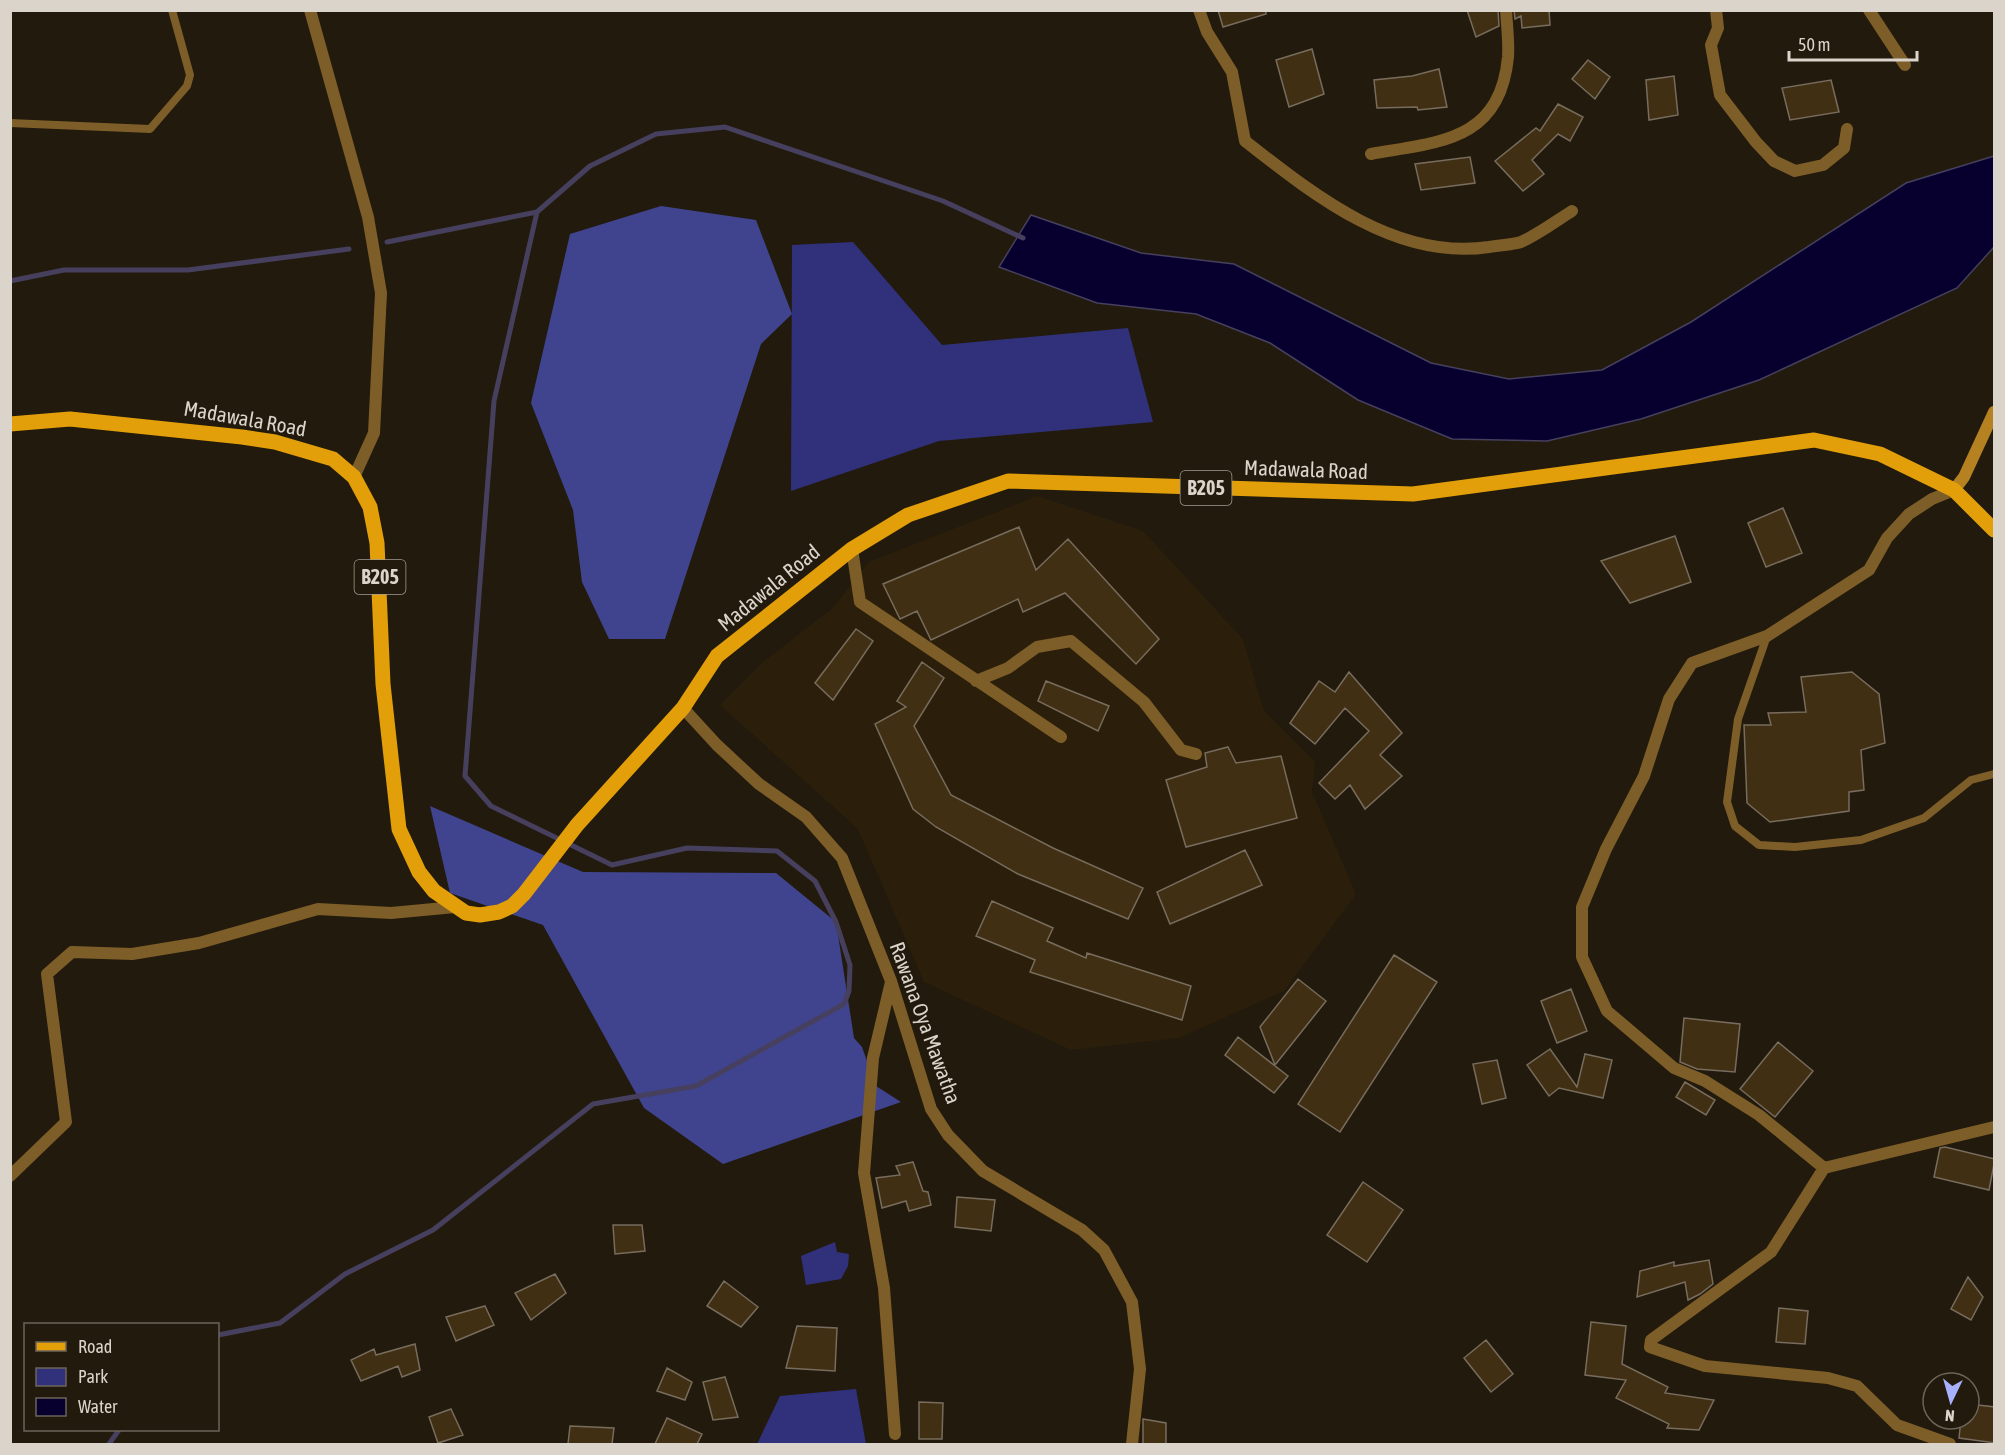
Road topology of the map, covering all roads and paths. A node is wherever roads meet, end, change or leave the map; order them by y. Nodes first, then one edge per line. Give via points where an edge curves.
1 (172, 10) edge
2 (309, 10) edge
3 (1199, 10) edge
4 (1506, 10) edge
5 (1716, 10) edge
6 (1869, 10) edge
7 (1905, 64) dead end
8 (10, 123) edge
9 (1847, 129) dead end
10 (1371, 154) dead end
11 (1572, 211) dead end
12 (1995, 412) edge
13 (10, 424) edge
14 (354, 477) junction
15 (1954, 490) junction
16 (1995, 530) edge
17 (852, 549) junction
18 (1767, 636) junction
19 (976, 681) junction
20 (683, 708) junction
21 (1061, 737) dead end
22 (1196, 754) dead end
23 (1995, 774) edge
24 (455, 907) junction
25 (891, 981) junction
26 (1995, 1127) edge
27 (1824, 1168) junction
28 (10, 1176) edge
29 (895, 1434) dead end
30 (1132, 1444) edge
31 (1950, 1444) edge

1 - 8 lane via 190,75 187,86 150,129
2 - 14 street via 368,217 381,293 374,433
3 - 11 street via 1207,32 1232,72 1245,141 1291,177 1381,233 1428,246 1474,249 1520,242
4 - 10 street via 1508,58 1494,106 1482,121 1448,140
5 - 9 street via 1718,28 1711,45 1720,95 1774,161 1795,171 1823,165 1844,148
6 - 7 street
12 - 15 main road
13 - 14 main road, Madawala Road / B205 via 70,419 264,440 333,459
14 - 24 main road, Madawala Road / B205 via 370,507 377,543 383,684 399,829 419,872 434,891
15 - 16 main road, Madawala Road / B205
15 - 17 main road, Madawala Road / B205 via 1880,454 1814,440 1413,494 1008,481 908,515
15 - 18 street via 1909,514 1887,538 1869,570
17 - 19 street via 860,602
17 - 20 main road, Madawala Road / B205 via 717,656
18 - 23 lane via 1738,719 1727,802 1735,826 1759,845 1794,848 1861,840 1924,818 1971,780
18 - 27 street via 1692,663 1670,699 1644,776 1582,906 1582,957 1606,1011 1674,1068 1705,1081 1759,1116
19 - 21 street
19 - 22 street via 1008,668 1037,647 1071,641 1144,702 1181,750
20 - 24 main road, Madawala Road / B205 via 577,825 512,906 480,915
20 - 25 street, Rawana Oya Mawatha via 759,784 806,817 842,858
24 - 28 street via 391,913 318,909 199,943 132,954 72,952 47,974 66,1122
25 - 29 street via 873,1058 864,1173 884,1288
25 - 30 street, Rawana Oya Mawatha via 931,1109 948,1135 983,1171 1082,1230 1104,1250 1131,1302 1140,1369
26 - 27 street
27 - 31 street via 1771,1252 1694,1306 1651,1340 1650,1347 1705,1366 1828,1378 1857,1386 1897,1425

